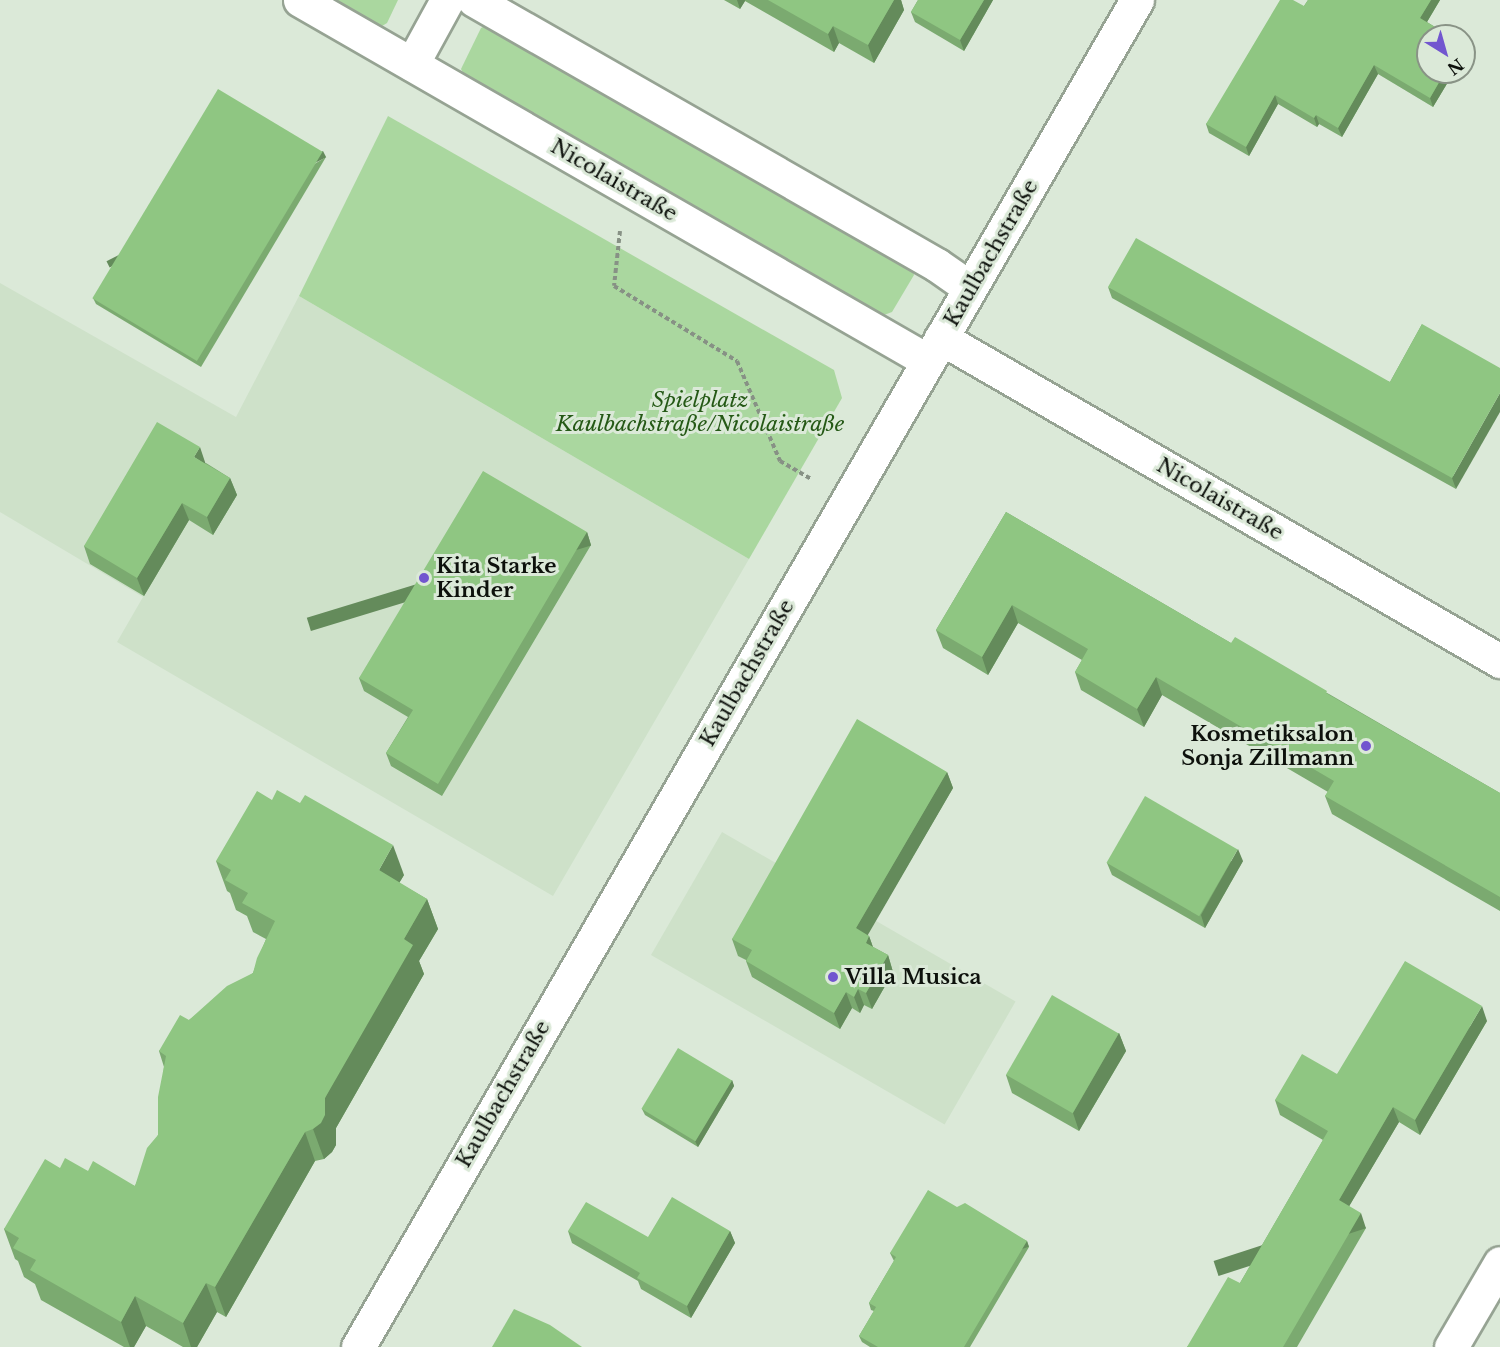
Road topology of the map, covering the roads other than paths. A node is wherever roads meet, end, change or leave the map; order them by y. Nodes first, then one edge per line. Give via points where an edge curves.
1 (300, 0) edge
2 (447, 0) edge
3 (474, 0) edge
4 (1137, 0) edge
5 (412, 64) junction
6 (970, 288) junction
7 (934, 350) junction
8 (1500, 661) edge
9 (1500, 1263) edge
10 (358, 1347) edge
11 (1451, 1347) edge

1 - 5 street, Nicolaistraße
2 - 5 street
3 - 6 street via 937,265
4 - 6 street, Kaulbachstraße
5 - 7 street, Nicolaistraße
6 - 7 street, Kaulbachstraße
7 - 8 street, Nicolaistraße
7 - 10 street, Kaulbachstraße
9 - 11 street

